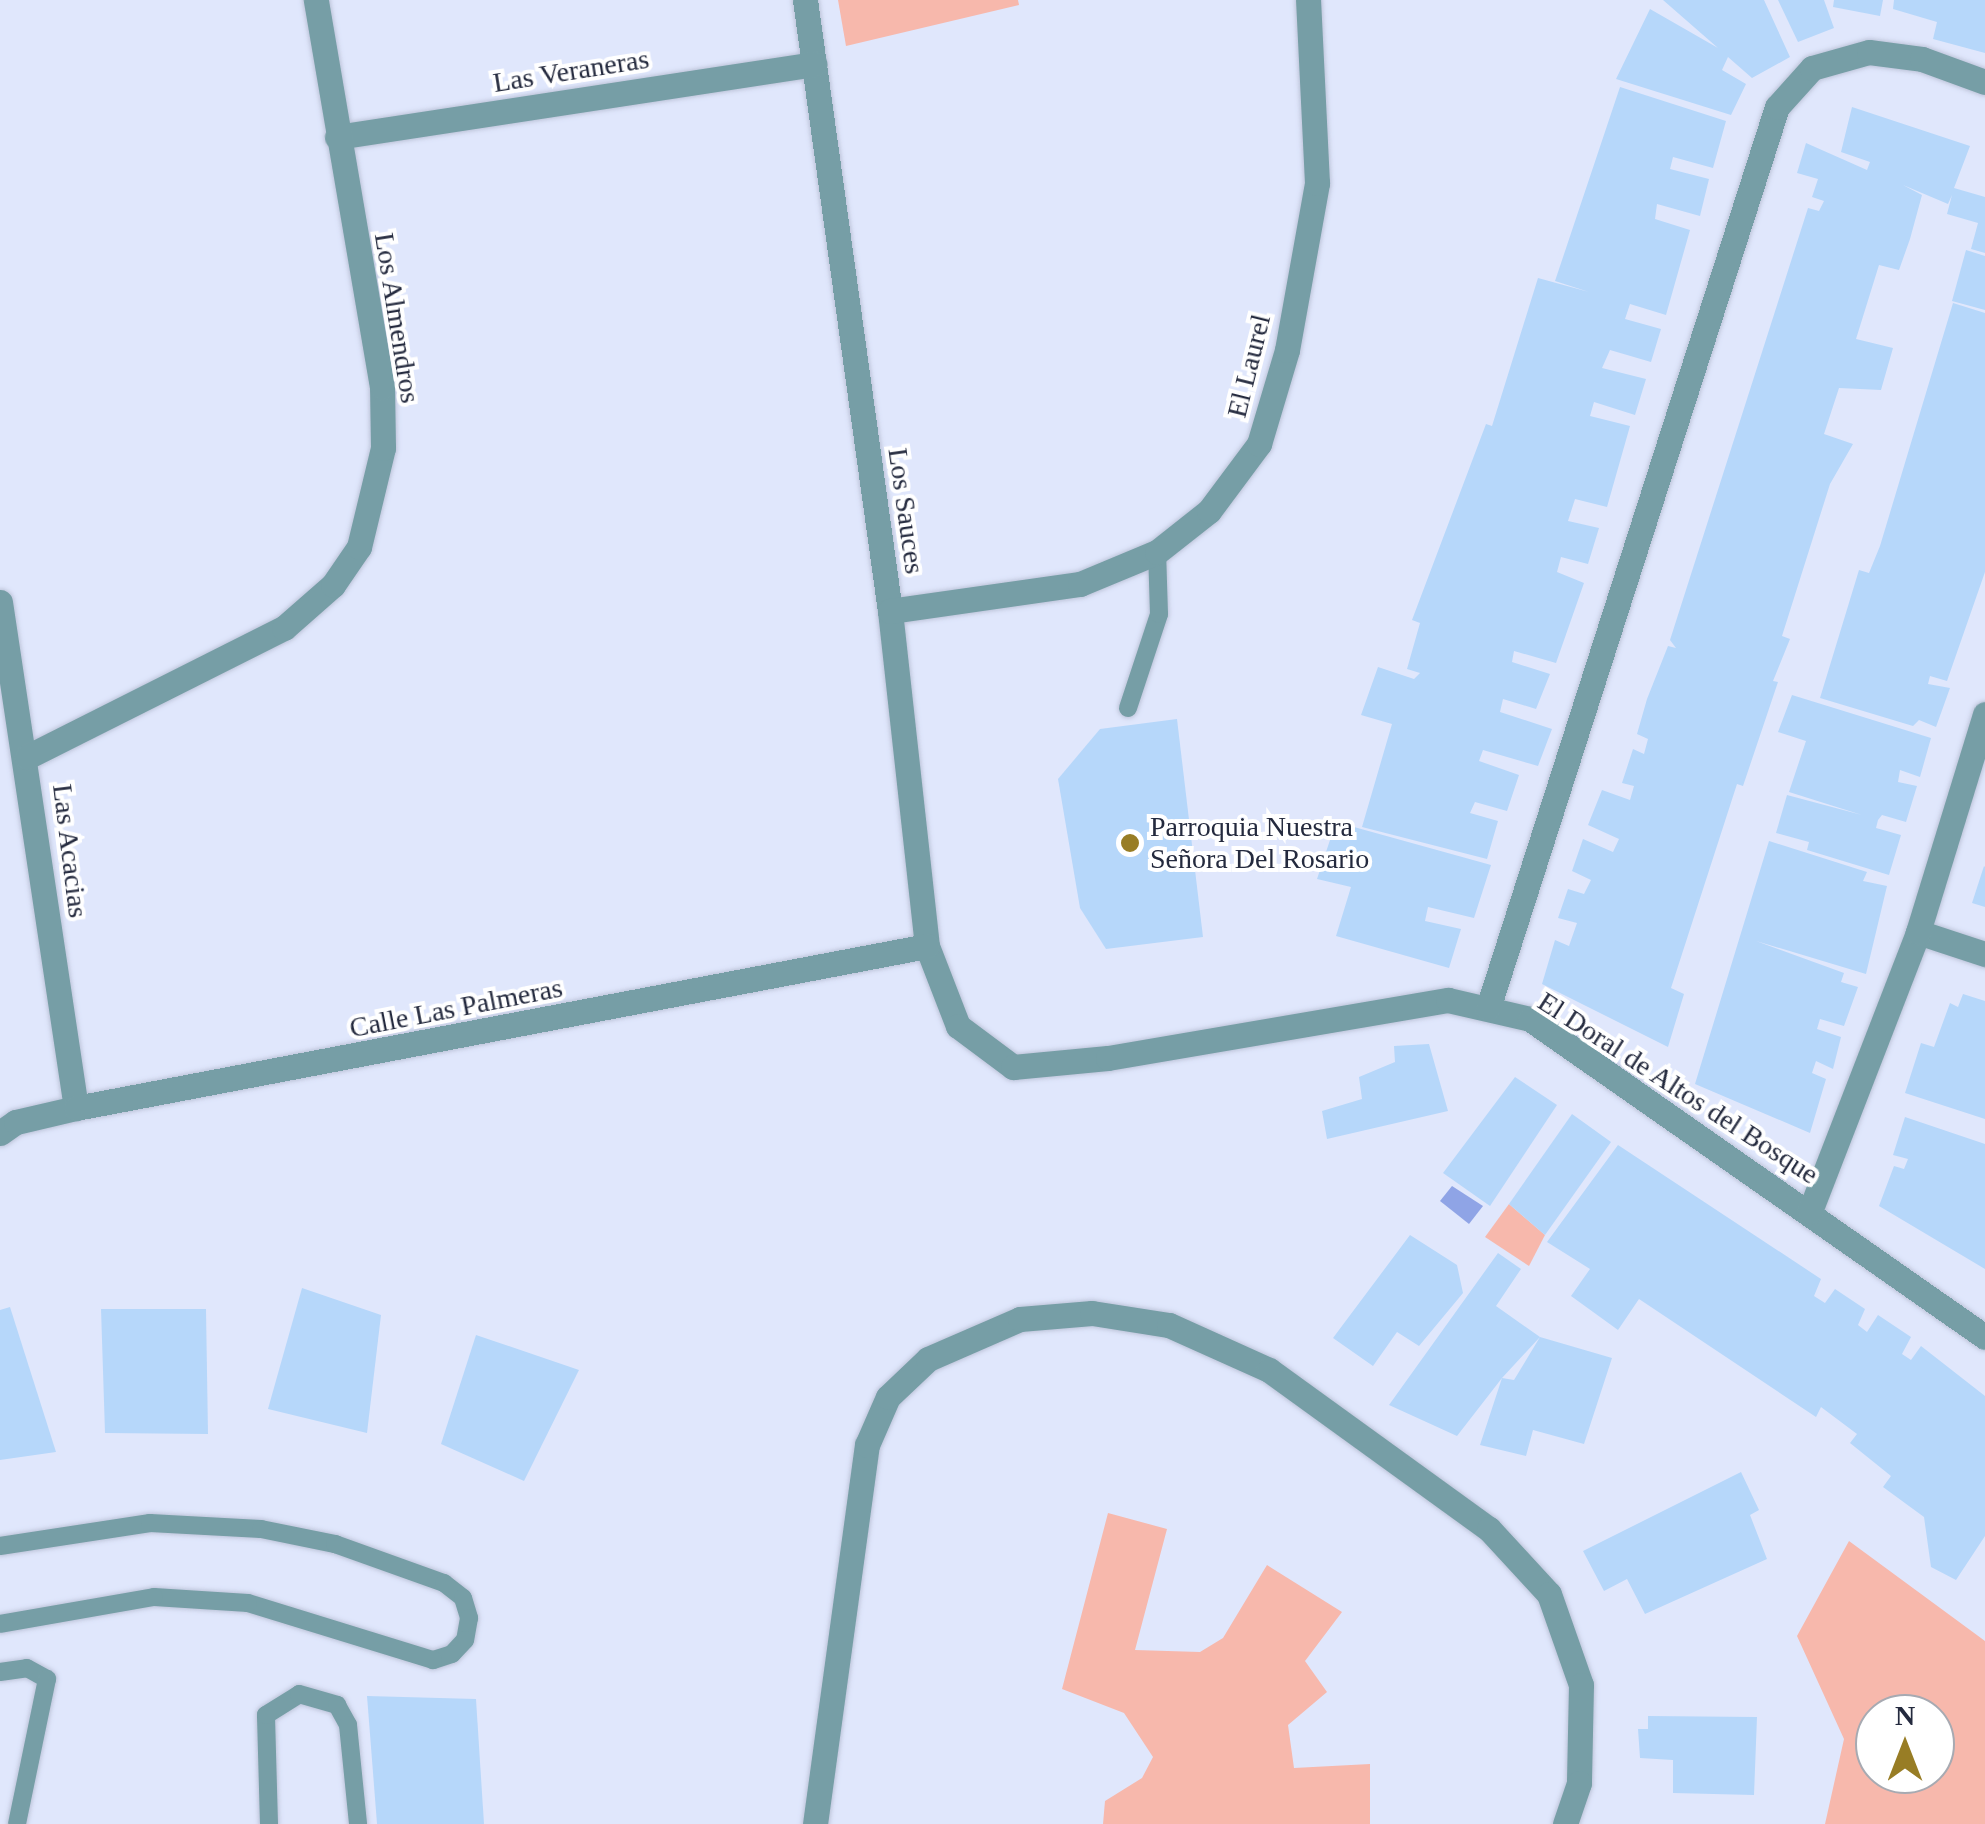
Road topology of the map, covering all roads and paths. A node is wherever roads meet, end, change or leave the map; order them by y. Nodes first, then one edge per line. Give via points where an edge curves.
1 (316, 0) edge
2 (804, 0) edge
3 (1308, 0) edge
4 (814, 64) junction
5 (1985, 82) edge
6 (337, 136) junction
7 (1156, 552) junction
8 (0, 602) edge
9 (890, 611) junction
10 (1128, 708) dead end
11 (1985, 714) edge
12 (27, 756) junction
13 (1918, 932) junction
14 (927, 946) junction
15 (1985, 954) edge
16 (1488, 1008) junction
17 (958, 1026) joint
18 (76, 1108) junction
19 (0, 1133) edge
20 (1810, 1211) junction
21 (1985, 1337) edge
22 (0, 1546) edge
23 (0, 1624) edge
24 (0, 1672) edge
25 (17, 1824) edge
26 (269, 1824) edge
27 (358, 1824) edge
28 (815, 1824) edge
29 (1565, 1824) edge

1 - 6 street, Los Almendros
2 - 4 street, Los Sauces
3 - 7 street, El Laurel via 1316,54 1317,184 1287,350 1260,444 1209,511
4 - 6 street, Las Veraneras
4 - 9 street, Los Sauces
5 - 16 street via 1922,59 1869,52 1812,68 1776,107
6 - 12 street, Los Almendros via 382,387 383,448 359,547 333,585 284,628
7 - 9 street, El Laurel via 1080,584
7 - 10 lane via 1159,614
8 - 12 street, Las Acacias
9 - 14 street, Los Sauces
11 - 13 street
12 - 18 street, Las Acacias
13 - 15 street
13 - 20 street
14 - 17 street, Los Sauces
14 - 18 street, Calle Las Palmeras
16 - 17 street, El Doral de Altos del Bosque via 1448,1000 1108,1058 1012,1067
16 - 20 street, El Doral de Altos del Bosque via 1530,1019
18 - 19 street, Calle Las Palmeras via 16,1122
20 - 21 street, El Doral de Altos del Bosque
22 - 23 lane via 150,1523 261,1529 334,1544 444,1583 463,1598 469,1618 465,1640 433,1660 248,1603 154,1597
24 - 25 lane via 27,1668 46,1679
26 - 27 lane via 266,1715 299,1694 337,1705 348,1725
28 - 29 street via 868,1445 888,1397 928,1359 1020,1320 1092,1313 1169,1325 1269,1370 1489,1529 1548,1594 1580,1684 1579,1782

